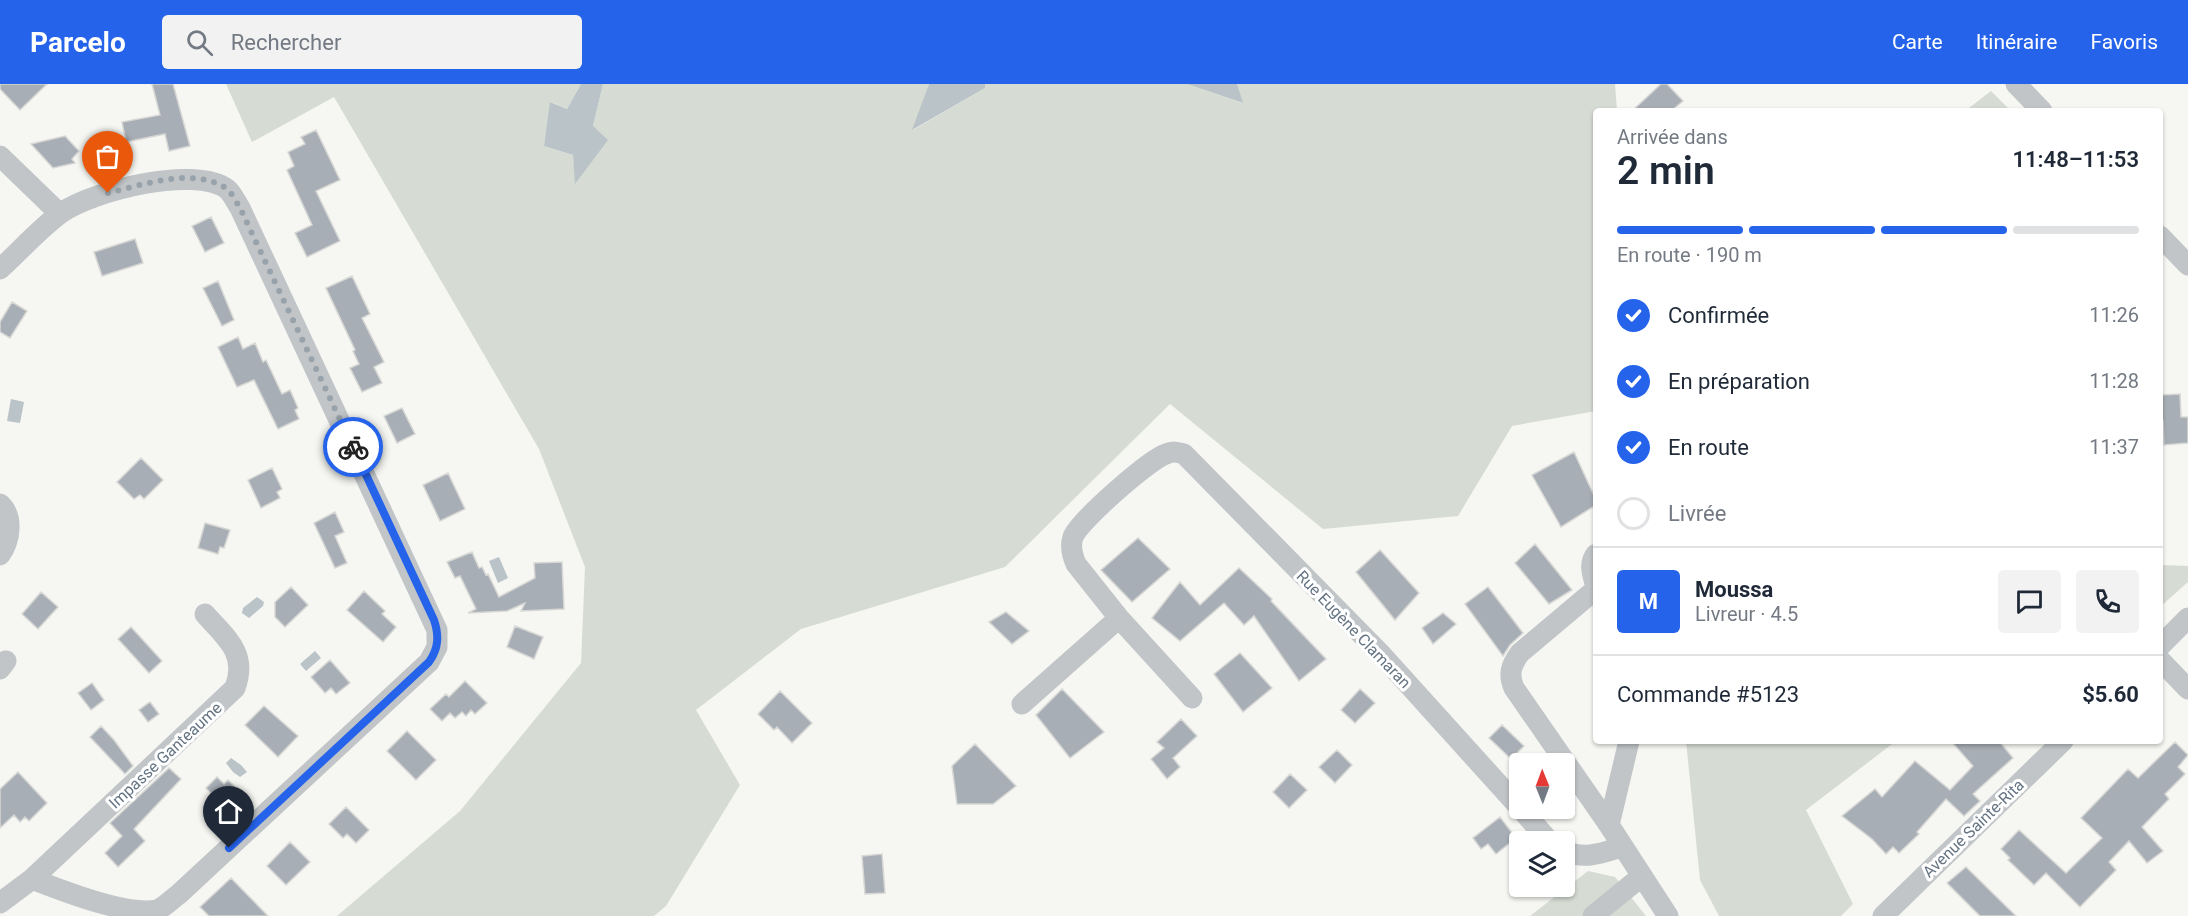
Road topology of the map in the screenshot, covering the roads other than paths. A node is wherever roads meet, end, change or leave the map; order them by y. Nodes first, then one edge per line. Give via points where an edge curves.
1 (2016, 84) edge
2 (2039, 108) edge
3 (0, 156) edge
4 (60, 214) junction
5 (2163, 239) edge
6 (2188, 265) edge
7 (0, 269) edge
8 (0, 504) edge
9 (0, 555) edge
10 (1593, 558) edge
11 (1593, 576) edge
12 (1593, 591) edge
13 (206, 614) dead end
14 (1119, 618) junction
15 (2188, 618) edge
16 (2163, 643) edge
17 (2163, 663) edge
18 (2188, 689) edge
19 (1192, 698) dead end
20 (1022, 704) dead end
21 (1628, 744) edge
22 (2060, 744) edge
23 (1509, 796) edge
24 (1530, 819) edge
25 (1609, 825) junction
26 (1540, 831) edge
27 (1622, 847) junction
28 (1575, 855) edge
29 (1642, 876) junction
30 (32, 879) junction
31 (0, 903) edge
32 (1593, 916) edge
33 (1668, 916) edge
34 (1883, 916) edge

1 - 2 street
3 - 4 street
4 - 7 street
4 - 30 street via 91,197 168,180 191,178 228,189 434,620 438,639 429,662 159,909 142,913 118,911
5 - 6 street
8 - 9 street via 9,528
10 - 11 street
12 - 25 street via 1520,653 1511,666 1510,678
13 - 30 street, Impasse Ganteaume via 237,654 235,688
14 - 19 street
14 - 20 street
14 - 23 street, Rue Eugène Clamaran via 1076,564 1072,556 1074,536 1085,519 1158,457 1184,454 1380,653
15 - 16 street
17 - 18 street
21 - 25 street
22 - 34 street, Avenue Sainte-Rita
24 - 26 street, Rue Eugène Clamaran
25 - 27 street
27 - 28 street via 1588,856
27 - 29 street
29 - 32 street
29 - 33 street
30 - 31 street, Impasse Ganteaume

